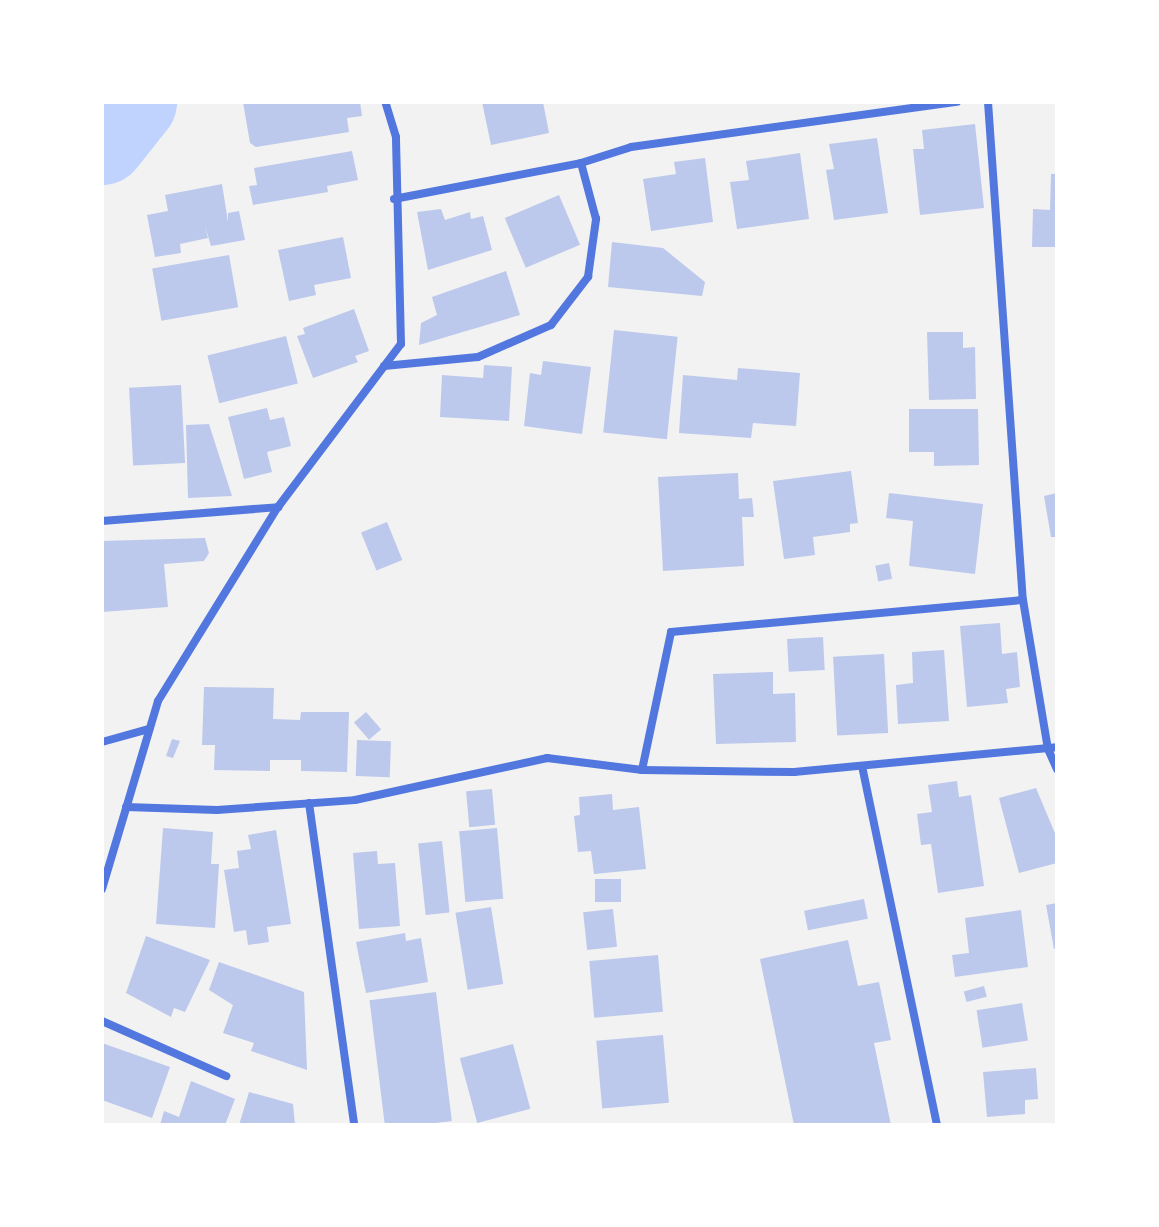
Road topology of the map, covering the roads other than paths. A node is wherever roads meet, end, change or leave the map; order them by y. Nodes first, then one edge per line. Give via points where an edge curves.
1 (385, 102) edge
2 (957, 102) edge
3 (988, 102) edge
4 (581, 163) junction
5 (394, 199) junction
6 (384, 366) junction
7 (278, 507) junction
8 (102, 521) edge
9 (1023, 600) junction
10 (149, 729) junction
11 (102, 742) edge
12 (1052, 748) edge
13 (862, 766) junction
14 (1057, 769) edge
15 (642, 770) junction
16 (309, 803) junction
17 (126, 807) junction
18 (102, 889) edge
19 (102, 1021) edge
20 (226, 1076) dead end
21 (354, 1125) edge
22 (937, 1125) edge

1 - 5 street via 396,137
2 - 4 street via 631,147
3 - 9 street
4 - 5 street
4 - 6 street via 596,219 588,277 551,325 478,357
5 - 6 street via 401,344
6 - 7 street
7 - 8 street
7 - 10 street via 158,701
9 - 12 street
9 - 15 street via 671,632
10 - 11 street
10 - 17 street
12 - 13 street
12 - 14 street
13 - 15 street via 794,772
13 - 22 street
15 - 16 street via 547,758 355,800
16 - 17 street via 217,810
16 - 21 street
17 - 18 street
19 - 20 street

